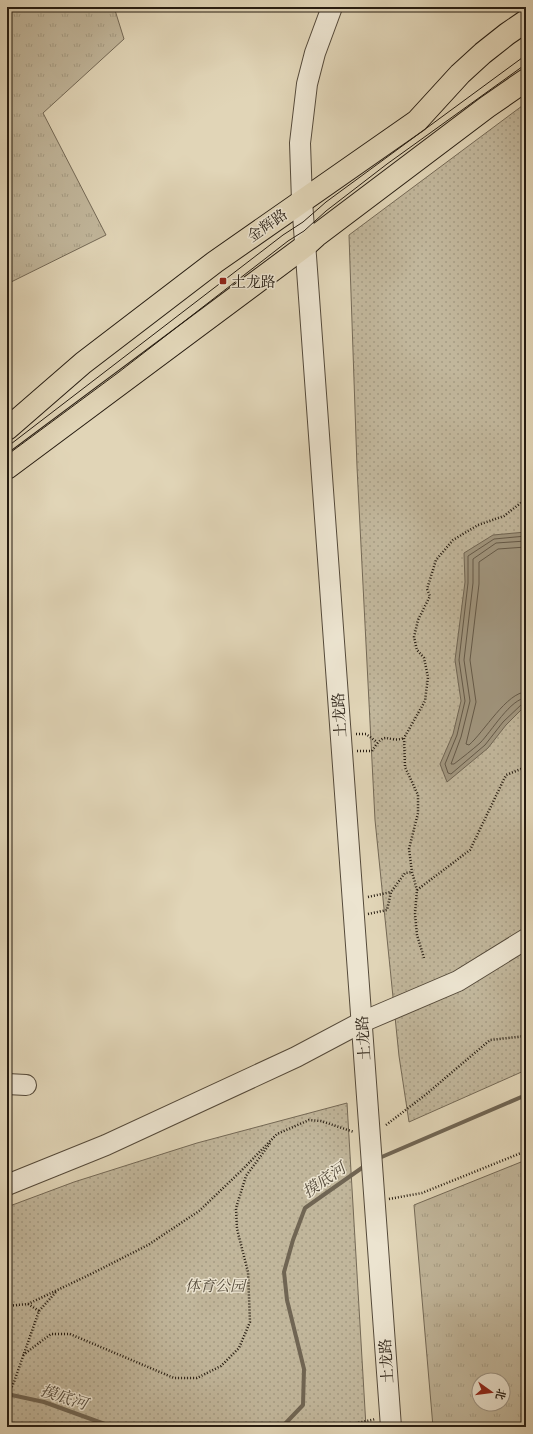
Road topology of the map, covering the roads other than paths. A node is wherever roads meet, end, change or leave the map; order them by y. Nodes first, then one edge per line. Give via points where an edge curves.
1 (332, 7) edge
2 (526, 21) edge
3 (526, 80) edge
4 (302, 200) junction
5 (305, 246) junction
6 (7, 429) edge
7 (7, 468) edge
8 (526, 939) edge
9 (362, 1022) junction
10 (7, 1185) edge
11 (390, 1422) edge

1 - 4 street, 土龙路 via 307,84 300,143
2 - 4 main road, 金辉路 via 460,74 417,121
3 - 5 main road via 480,112
4 - 5 street, 土龙路
4 - 6 main road, 金辉路 via 215,262 83,363
5 - 7 main road
5 - 9 street, 土龙路
8 - 9 street via 458,981
9 - 10 street via 296,1057 106,1145
9 - 11 street, 土龙路

